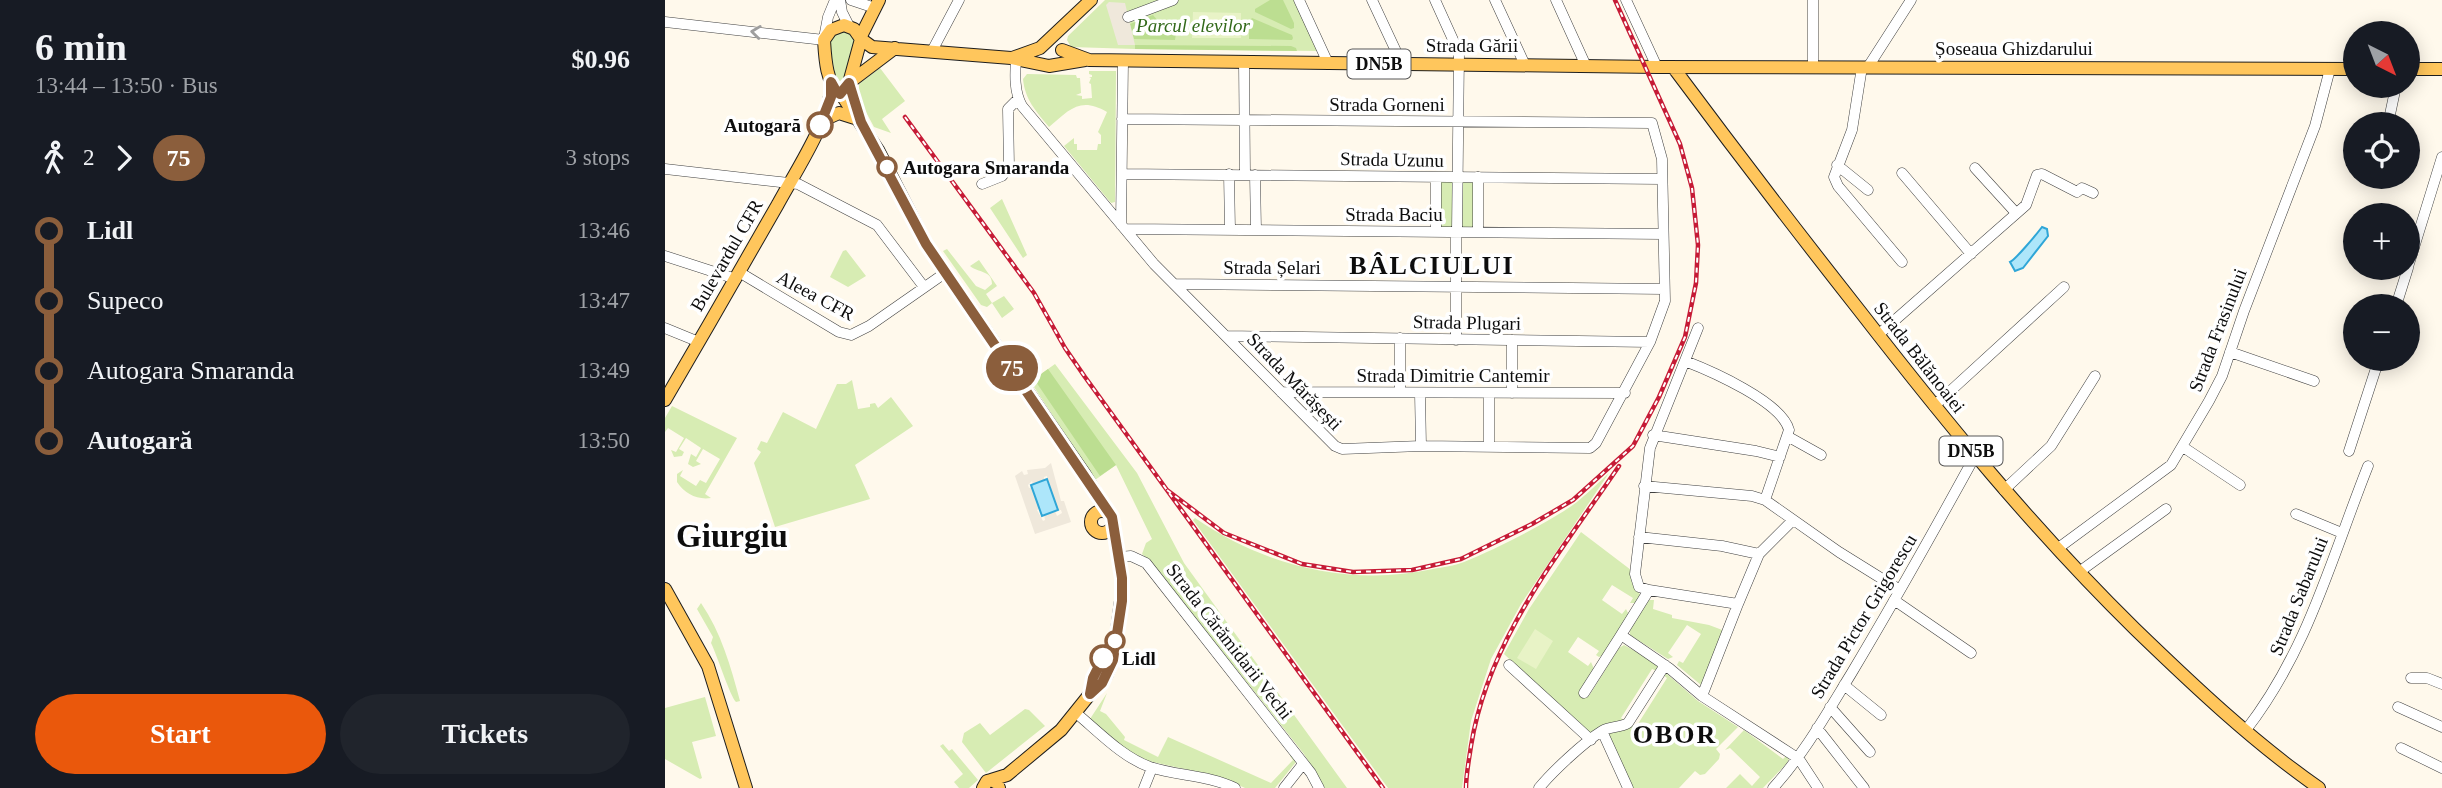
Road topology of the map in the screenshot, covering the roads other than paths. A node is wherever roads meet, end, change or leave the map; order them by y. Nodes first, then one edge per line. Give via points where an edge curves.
1 (838, 0) edge
2 (851, 0) edge
3 (959, 0) edge
4 (1091, 0) edge
5 (1174, 0) edge
6 (1299, 0) edge
7 (1373, 0) edge
8 (1435, 0) edge
9 (1495, 0) edge
10 (1556, 0) edge
11 (1626, 0) edge
12 (1813, 0) edge
13 (1911, 0) edge
14 (877, 4) edge
15 (1128, 17) dead end
16 (665, 22) edge
17 (849, 26) junction
18 (1063, 26) junction
19 (860, 38) junction
20 (824, 39) junction
21 (1042, 45) junction
22 (895, 48) junction
23 (1061, 48) junction
24 (932, 51) junction
25 (1014, 59) junction
26 (1086, 60) junction
27 (1123, 61) junction
28 (1244, 62) junction
29 (1328, 63) junction
30 (1050, 64) junction
31 (1402, 64) junction
32 (1458, 65) junction
33 (1525, 65) junction
34 (1586, 66) junction
35 (1657, 67) junction
36 (1673, 67) junction
37 (1865, 67) junction
38 (1813, 68) junction
39 (2330, 69) junction
40 (2343, 69) edge
41 (2420, 69) edge
42 (2442, 69) edge
43 (831, 82) junction
44 (845, 88) junction
45 (1018, 99) junction
46 (1122, 119) junction
47 (860, 121) junction
48 (1244, 121) junction
49 (1458, 122) junction
50 (818, 128) junction
51 (2442, 157) edge
52 (1837, 165) junction
53 (1975, 168) dead end
54 (665, 169) edge
55 (1902, 173) dead end
56 (1122, 174) junction
57 (1229, 174) junction
58 (1250, 175) junction
59 (1436, 177) junction
60 (1458, 177) junction
61 (1478, 177) junction
62 (1662, 179) junction
63 (790, 182) junction
64 (982, 184) dead end
65 (1868, 190) dead end
66 (2093, 193) dead end
67 (2016, 214) junction
68 (1123, 227) junction
69 (2420, 228) edge
70 (1230, 230) junction
71 (1256, 230) junction
72 (1436, 232) junction
73 (1457, 232) junction
74 (1478, 232) junction
75 (1663, 233) junction
76 (1971, 254) junction
77 (665, 256) edge
78 (1902, 262) dead end
79 (945, 273) junction
80 (738, 275) junction
81 (1174, 284) junction
82 (1456, 285) junction
83 (924, 287) junction
84 (2064, 287) dead end
85 (1664, 289) junction
86 (665, 328) edge
87 (1698, 328) dead end
88 (1878, 335) junction
89 (1227, 337) junction
90 (1400, 338) junction
91 (1456, 340) junction
92 (1512, 340) junction
93 (699, 342) junction
94 (1650, 342) junction
95 (2230, 352) junction
96 (1685, 361) junction
97 (2375, 371) edge
98 (2095, 376) dead end
99 (2314, 381) dead end
100 (1280, 392) junction
101 (1401, 393) junction
102 (1420, 393) junction
103 (1489, 393) junction
104 (1512, 393) junction
105 (1625, 393) junction
106 (665, 400) edge
107 (1934, 406) junction
108 (1653, 435) junction
109 (1787, 436) junction
110 (1421, 446) junction
111 (1489, 447) junction
112 (2183, 447) junction
113 (2349, 451) dead end
114 (1821, 455) dead end
115 (1975, 456) junction
116 (1780, 457) junction
117 (2368, 466) dead end
118 (1090, 482) junction
119 (2240, 485) dead end
120 (1644, 486) junction
121 (2004, 490) junction
122 (1765, 500) junction
123 (2167, 509) dead end
124 (2296, 514) dead end
125 (1093, 517) junction
126 (1111, 518) junction
127 (1793, 520) junction
128 (1098, 532) junction
129 (2342, 533) junction
130 (1639, 537) junction
131 (2057, 549) junction
132 (1759, 554) junction
133 (1119, 557) junction
134 (2078, 572) junction
135 (665, 589) edge
136 (1649, 590) junction
137 (1901, 590) junction
138 (1894, 600) junction
139 (1738, 604) junction
140 (1621, 635) junction
141 (1971, 653) dead end
142 (1509, 665) dead end
143 (1665, 665) junction
144 (2411, 678) dead end
145 (2442, 684) edge
146 (1844, 685) junction
147 (1584, 694) dead end
148 (1702, 696) junction
149 (1830, 707) junction
150 (2398, 707) dead end
151 (1076, 713) junction
152 (1881, 715) dead end
153 (2442, 727) edge
154 (1817, 728) junction
155 (2246, 730) junction
156 (1602, 731) junction
157 (1591, 740) junction
158 (2401, 748) dead end
159 (1870, 752) dead end
160 (1798, 760) junction
161 (1303, 764) junction
162 (1152, 768) junction
163 (2442, 768) edge
164 (990, 786) edge
165 (746, 788) edge
166 (1145, 788) edge
167 (1234, 788) edge
168 (1284, 788) edge
169 (1319, 788) edge
170 (1539, 788) edge
171 (1628, 788) edge
172 (1773, 788) edge
173 (1818, 788) edge
174 (1864, 788) edge
175 (2319, 788) edge

1 - 17 street
1 - 20 street via 828,17
2 - 14 street
3 - 24 street
4 - 18 main road
5 - 15 street
6 - 29 street
7 - 31 street
8 - 32 street via 1458,50
9 - 33 street
10 - 34 street
11 - 35 street
12 - 38 street
13 - 37 street
14 - 17 main road
14 - 19 main road
20 -> 16 street
17 - 19 main road
17 - 20 main road via 834,27
18 - 21 main road
18 - 23 main road
19 - 22 main road, DN5B via 873,47
19 - 44 main road
20 - 43 main road
21 - 23 main road, DN5B via 1053,42
21 - 25 main road, DN5B
21 - 30 main road via 1039,58
22 - 24 main road, DN5B
22 - 44 main road
23 - 26 main road, Strada Gării / DN5B
23 - 30 main road via 1061,58
24 - 25 main road, DN5B
25 - 30 main road, DN5B
25 - 45 street
26 - 27 main road, Strada Gării / DN5B
26 - 30 main road, DN5B
27 - 28 main road, Strada Gării / DN5B
27 - 46 street
28 - 29 main road, Strada Gării / DN5B
28 - 48 street
29 - 31 main road, Strada Gării / DN5B
31 - 32 main road, Strada Gării / DN5B
32 - 33 main road, Strada Gării / DN5B
32 - 49 street
33 - 34 main road, Strada Gării / DN5B
34 - 35 main road, Strada Gării / DN5B
35 - 36 main road, Strada Gării / DN5B
36 - 38 main road, Șoseaua Ghizdarului
36 - 88 main road, Strada Bălănoaiei / DN5B
37 - 38 main road, Șoseaua Ghizdarului
37 - 39 main road, Șoseaua Ghizdarului
37 - 52 street via 1852,130
39 - 40 main road, Șoseaua Ghizdarului
39 - 95 street, Strada Frasinului via 2318,118
41 - 42 main road
43 - 44 main road
43 - 50 main road, Bulevardul CFR via 830,103
44 - 47 main road
44 - 50 main road, Bulevardul CFR
45 - 64 street via 1008,109 1009,167 1002,176
45 - 68 street, Strada Mărășești
46 - 48 street, Strada Gorneni
46 - 56 street
47 - 50 main road via 839,113
47 - 79 main road
48 - 49 street, Strada Gorneni
48 - 58 street
49 - 60 street
49 - 62 street, Strada Gorneni via 1652,123 1661,150
50 - 63 main road, Bulevardul CFR
51 - 69 street
52 - 65 street
52 - 78 street via 1834,177 1838,186
53 - 67 street
54 - 63 street
55 - 76 street
56 - 57 street, Strada Uzunu
56 - 68 street
57 - 58 street, Strada Uzunu
57 - 70 street
58 - 59 street, Strada Uzunu
58 - 71 street
59 - 60 street, Strada Uzunu
59 - 72 street
60 - 61 street, Strada Uzunu
60 - 73 street
61 - 62 street, Strada Uzunu
61 - 74 street
62 - 75 street
63 - 80 main road, Bulevardul CFR
63 - 83 street via 877,225
66 - 67 street via 2038,174 2028,201
67 - 76 street
68 - 70 street, Strada Baciu
68 - 81 street, Strada Mărășești
70 - 71 street, Strada Baciu
71 - 72 street, Strada Baciu
72 - 73 street, Strada Baciu
73 - 74 street, Strada Baciu
73 - 82 street
74 - 75 street, Strada Baciu
75 - 85 street
76 - 88 street
77 - 80 street
79 - 83 street, Aleea CFR
79 - 118 main road
80 - 83 street, Aleea CFR via 851,335
80 - 93 main road, Bulevardul CFR
81 - 82 street, Strada Șelari
81 - 89 street, Strada Mărășești
82 - 85 street, Strada Șelari
82 - 91 street
84 - 107 street
85 - 94 street via 1663,312
86 - 93 street
87 - 96 street
88 - 107 main road, Strada Bălănoaiei / DN5B
89 - 90 street, Strada Plugari
89 - 100 street, Strada Mărășești
90 - 91 street, Strada Plugari
90 - 101 street
91 - 92 street, Strada Plugari
92 - 94 street, Strada Plugari
92 - 104 street
93 - 106 main road, Bulevardul CFR
94 - 105 street
95 - 99 street
95 - 112 street, Strada Frasinului via 2220,381
96 - 108 street
96 - 109 street via 1733,381 1765,403 1787,422
97 - 113 street
98 - 121 street via 2051,446
100 - 101 street, Strada Dimitrie Cantemir
100 - 110 street, Strada Mărășești via 1338,448
101 - 102 street, Strada Dimitrie Cantemir
102 - 103 street, Strada Dimitrie Cantemir
102 - 110 street
103 - 104 street, Strada Dimitrie Cantemir
103 - 111 street
104 - 105 street, Strada Dimitrie Cantemir
105 - 111 street, Strada Mărășești via 1590,448
107 - 115 main road, Strada Bălănoaiei / DN5B
108 - 116 street
108 - 120 street
109 - 114 street
109 - 116 street
110 - 111 street, Strada Mărășești
112 - 119 street
112 - 131 street, Strada Frasinului via 2169,467
115 - 121 main road, Strada Bălănoaiei / DN5B
115 - 137 street, Strada Pictor Grigorescu
116 - 122 street
117 - 129 street, Strada Sabarului
118 - 125 main road
118 - 126 main road
120 - 122 street
120 - 130 street
121 - 131 main road, Strada Bălănoaiei / DN5B
122 - 127 street
123 - 134 street
124 - 129 street
125 - 126 main road via 1100,511
125 - 128 main road
126 - 128 main road via 1108,531
126 - 133 main road
127 - 132 street
127 - 137 street
128 - 133 main road
129 - 155 street, Strada Sabarului via 2293,659
130 - 132 street
130 - 136 street via 1635,579 1639,587
131 - 134 main road, Strada Bălănoaiei / DN5B
132 - 139 street
133 - 151 main road via 1122,601 1114,643
133 - 161 street, Strada Cărămidarii Vechi via 1146,563
134 - 155 main road, Strada Bălănoaiei / DN5B
135 - 165 main road via 708,666
136 - 139 street
136 - 140 street
137 - 138 street, Strada Pictor Grigorescu
138 - 141 street
138 - 146 street, Strada Pictor Grigorescu
139 - 148 street
140 - 143 street
140 - 147 street
142 - 157 street
143 - 148 street
143 - 156 street via 1628,723
144 - 145 street
146 - 149 street, Strada Pictor Grigorescu
146 - 152 street
148 - 160 street
149 - 154 street, Strada Pictor Grigorescu
149 - 159 street
150 - 153 street
151 - 162 street via 1125,754
151 - 164 main road
154 - 160 street, Strada Pictor Grigorescu
154 - 174 street
155 - 175 main road, Strada Bălănoaiei / DN5B
156 - 157 street
156 - 171 street
157 - 170 street
158 - 163 street
160 - 172 street, Strada Pictor Grigorescu
160 - 173 street
161 - 168 street
161 - 169 street, Strada Cărămidarii Vechi
162 - 166 street
162 - 167 street via 1217,780

